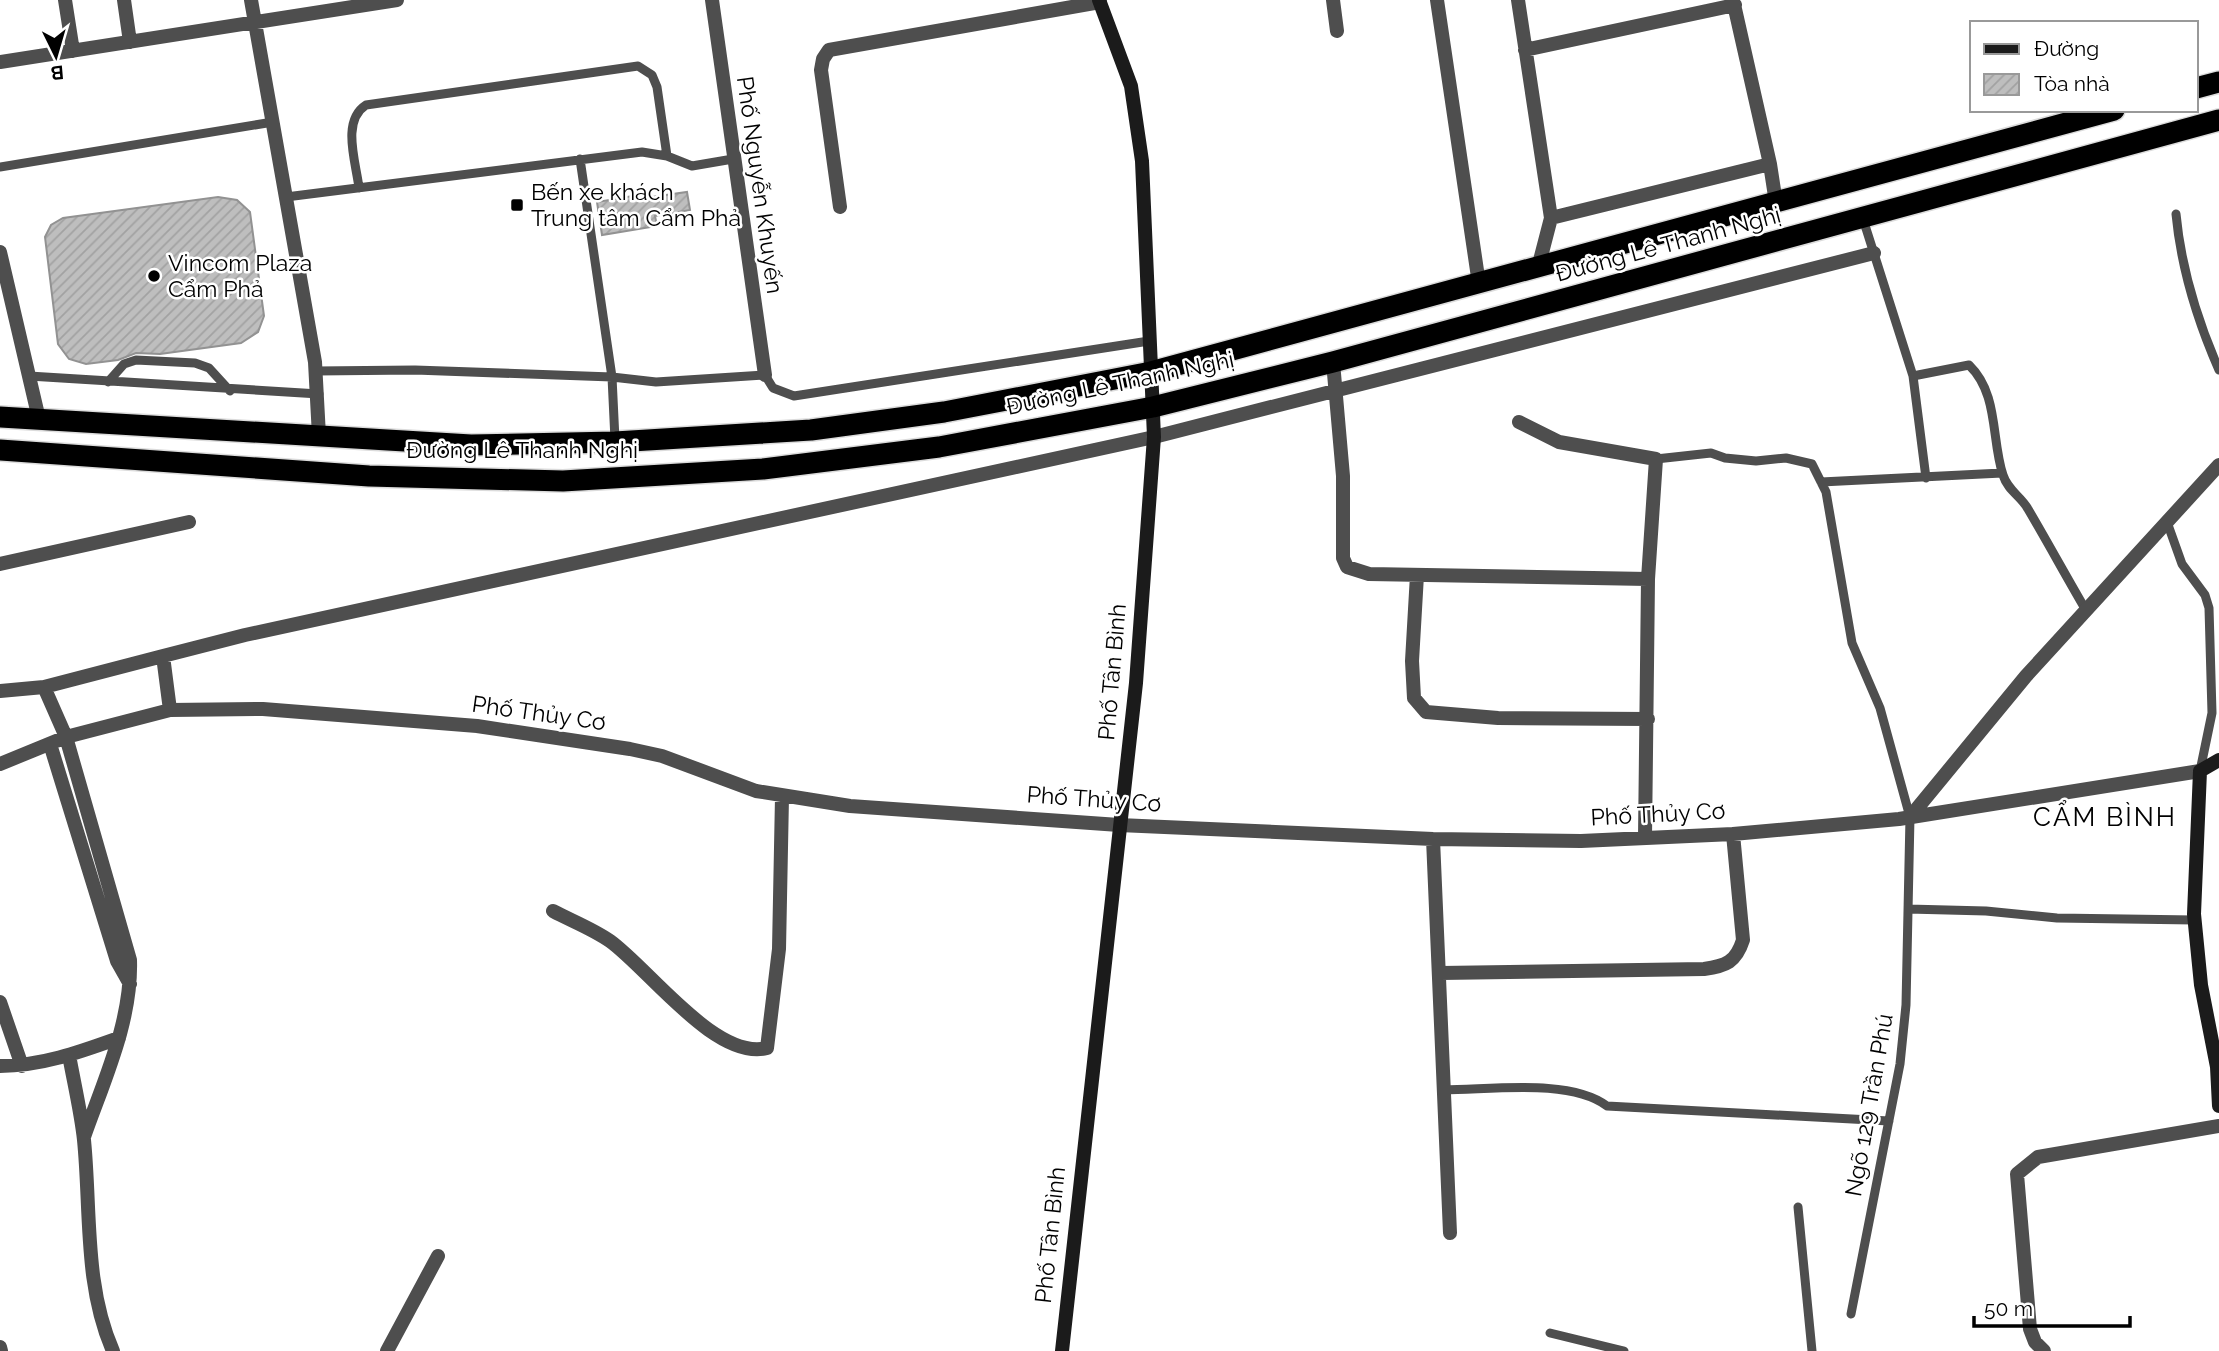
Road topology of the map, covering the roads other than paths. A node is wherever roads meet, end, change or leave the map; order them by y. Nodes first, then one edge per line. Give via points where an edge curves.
1 (65, 0) edge
2 (124, 0) edge
3 (251, 0) edge
4 (397, 0) edge
5 (712, 0) edge
6 (1333, 0) edge
7 (1437, 0) edge
8 (1518, 0) edge
9 (1100, 1) edge
10 (372, 2) edge
11 (1734, 2) edge
12 (255, 22) junction
13 (1337, 32) dead end
14 (130, 42) junction
15 (1525, 50) junction
16 (73, 51) junction
17 (0, 62) edge
18 (2219, 82) edge
19 (2198, 87) edge
20 (2107, 112) edge
21 (2219, 120) edge
22 (273, 122) junction
23 (667, 156) junction
24 (580, 159) junction
25 (733, 159) junction
26 (1770, 164) junction
27 (0, 167) edge
28 (359, 188) junction
29 (286, 197) junction
30 (1776, 203) junction
31 (840, 207) dead end
32 (2176, 214) dead end
33 (1550, 218) junction
34 (1863, 219) junction
35 (0, 252) edge
36 (1874, 253) junction
37 (1538, 268) junction
38 (1479, 284) junction
39 (1149, 341) junction
40 (1333, 362) junction
41 (2219, 370) edge
42 (316, 371) junction
43 (1151, 372) junction
44 (765, 375) junction
45 (29, 376) junction
46 (1913, 376) junction
47 (612, 377) junction
48 (108, 382) junction
49 (230, 391) junction
50 (1335, 391) junction
51 (319, 394) junction
52 (1153, 407) junction
53 (0, 417) edge
54 (39, 419) junction
55 (1519, 422) dead end
56 (319, 436) junction
57 (1154, 437) junction
58 (615, 442) junction
59 (0, 450) edge
60 (1656, 459) junction
61 (2219, 465) edge
62 (2002, 474) junction
63 (621, 477) junction
64 (1926, 478) junction
65 (1821, 482) junction
66 (189, 522) dead end
67 (2167, 522) junction
68 (0, 564) edge
69 (1417, 575) junction
70 (1648, 579) junction
71 (2087, 612) junction
72 (163, 656) junction
73 (44, 687) junction
74 (0, 691) edge
75 (170, 710) junction
76 (1648, 719) junction
77 (66, 737) junction
78 (50, 744) junction
79 (2219, 760) edge
80 (0, 764) edge
81 (2200, 771) junction
82 (81, 787) junction
83 (65, 792) junction
84 (782, 797) junction
85 (1910, 817) junction
86 (1119, 825) junction
87 (1733, 834) junction
88 (1645, 838) junction
89 (1433, 839) junction
90 (1908, 909) junction
91 (553, 911) dead end
92 (2194, 920) junction
93 (1441, 973) junction
94 (131, 986) junction
95 (0, 1002) edge
96 (119, 1038) junction
97 (69, 1055) junction
98 (0, 1066) edge
99 (23, 1066) junction
100 (1444, 1090) junction
101 (2219, 1106) edge
102 (1889, 1121) junction
103 (2219, 1126) edge
104 (84, 1137) junction
105 (1798, 1207) dead end
106 (1450, 1233) dead end
107 (438, 1256) dead end
108 (1851, 1314) dead end
109 (1550, 1333) dead end
110 (113, 1351) edge
111 (387, 1351) edge
112 (1062, 1351) edge
113 (1624, 1351) edge
114 (1812, 1351) edge
115 (2044, 1351) edge

1 - 16 street
2 - 14 street
3 - 12 street
4 - 10 street
5 - 25 street, Phố Nguyễn Khuyến
6 - 13 street
7 - 38 street
8 - 15 street
9 - 31 street via 830,50 821,70
9 - 39 street, Phố Tân Bình via 1131,86 1142,161
10 - 12 street
11 - 15 street
11 - 26 street
12 - 14 street
12 - 22 street
14 - 16 street
15 - 33 street
16 - 17 street
18 - 19 highway
20 - 30 highway, Đường Lê Thanh Nghị
21 - 34 highway, Đường Lê Thanh Nghị
22 - 27 lane
22 - 29 street
23 - 24 lane via 642,152
23 - 25 lane via 692,166
23 - 28 lane via 657,87 652,75 638,66 366,105 355,112 351,124
24 - 28 lane
24 - 47 lane
25 - 44 street, Phố Nguyễn Khuyến
26 - 30 street
26 - 33 street
28 - 29 lane
29 - 42 street
30 - 37 highway, Đường Lê Thanh Nghị
32 - 41 lane via 2193,299
33 - 37 street
34 - 36 lane
34 - 40 highway, Đường Lê Thanh Nghị
35 - 45 street
36 - 46 lane
36 - 50 street
37 - 38 highway, Đường Lê Thanh Nghị
38 - 43 highway, Đường Lê Thanh Nghị
39 - 43 street, Phố Tân Bình
39 - 44 lane via 817,395 781,393
40 - 50 street
40 - 52 highway, Đường Lê Thanh Nghị
42 - 47 lane
42 - 51 street
43 - 52 street, Phố Tân Bình
43 - 58 highway, Đường Lê Thanh Nghị via 944,412 811,430
44 - 47 lane via 656,382
45 - 48 lane
45 - 54 street
46 - 62 lane via 1969,365 1976,371 1990,403
46 - 64 lane
47 - 58 lane
48 - 49 lane
48 - 49 lane via 124,364 136,360 195,363 209,368
49 - 51 lane
50 - 57 street
50 - 69 street via 1347,567
51 - 56 street
52 - 57 street, Phố Tân Bình
52 - 63 highway, Đường Lê Thanh Nghị via 940,447 763,469
53 - 54 highway, Đường Lê Thanh Nghị
54 - 56 highway, Đường Lê Thanh Nghị
55 - 60 street via 1559,442
56 - 58 highway, Đường Lê Thanh Nghị via 471,445
57 - 72 street
57 - 86 street, Phố Tân Bình via 1136,683
58 - 63 highway
59 - 63 highway, Đường Lê Thanh Nghị via 369,476 564,481
60 - 65 lane via 1711,453 1756,461 1786,458 1812,464
60 - 70 street
61 - 67 street
62 - 64 lane
62 - 71 lane via 2027,507
64 - 65 lane
65 - 85 lane, Ngõ 129 Trần Phú via 1852,643 1880,708
66 - 68 street
67 - 71 street
67 - 81 lane via 2182,564 2209,608 2212,713
69 - 70 street
69 - 76 street via 1414,698 1426,712 1498,718
70 - 76 street
71 - 85 street via 2026,676
72 - 73 street
72 - 75 street
73 - 74 street
73 - 77 street
75 - 77 street, Phố Thủy Cơ
75 - 84 street, Phố Thủy Cơ via 263,709 477,726 662,756
76 - 88 street
77 - 78 street, Phố Thủy Cơ
77 - 82 street
78 - 80 street, Phố Thủy Cơ
78 - 83 street
79 - 81 street
81 - 85 street, Phố Thủy Cơ
81 - 92 street
82 - 83 street
82 - 94 street via 130,960
83 - 94 street via 117,961
84 - 86 street, Phố Thủy Cơ
84 - 91 street via 779,948 767,1048 740,1047 722,1038 610,941
85 - 87 street, Phố Thủy Cơ
85 - 90 lane, Ngõ 129 Trần Phú
86 - 89 street, Phố Thủy Cơ
86 - 112 street, Phố Tân Bình
87 - 88 street, Phố Thủy Cơ
87 - 93 street via 1743,940 1738,955 1726,966
88 - 89 street, Phố Thủy Cơ
89 - 93 street
90 - 92 lane
90 - 102 lane, Ngõ 129 Trần Phú via 1906,1004
92 - 101 street
93 - 100 street
94 - 96 street
95 - 99 street
96 - 97 street
96 - 104 street
97 - 99 street
97 - 104 street
98 - 99 street
100 - 102 lane via 1562,1090 1593,1096 1606,1106
100 - 106 street
102 - 108 lane, Ngõ 129 Trần Phú
103 - 115 street via 2038,1157 2017,1174 2030,1329
104 - 110 street via 94,1283 101,1325
105 - 114 lane
107 - 111 street
109 - 113 lane

